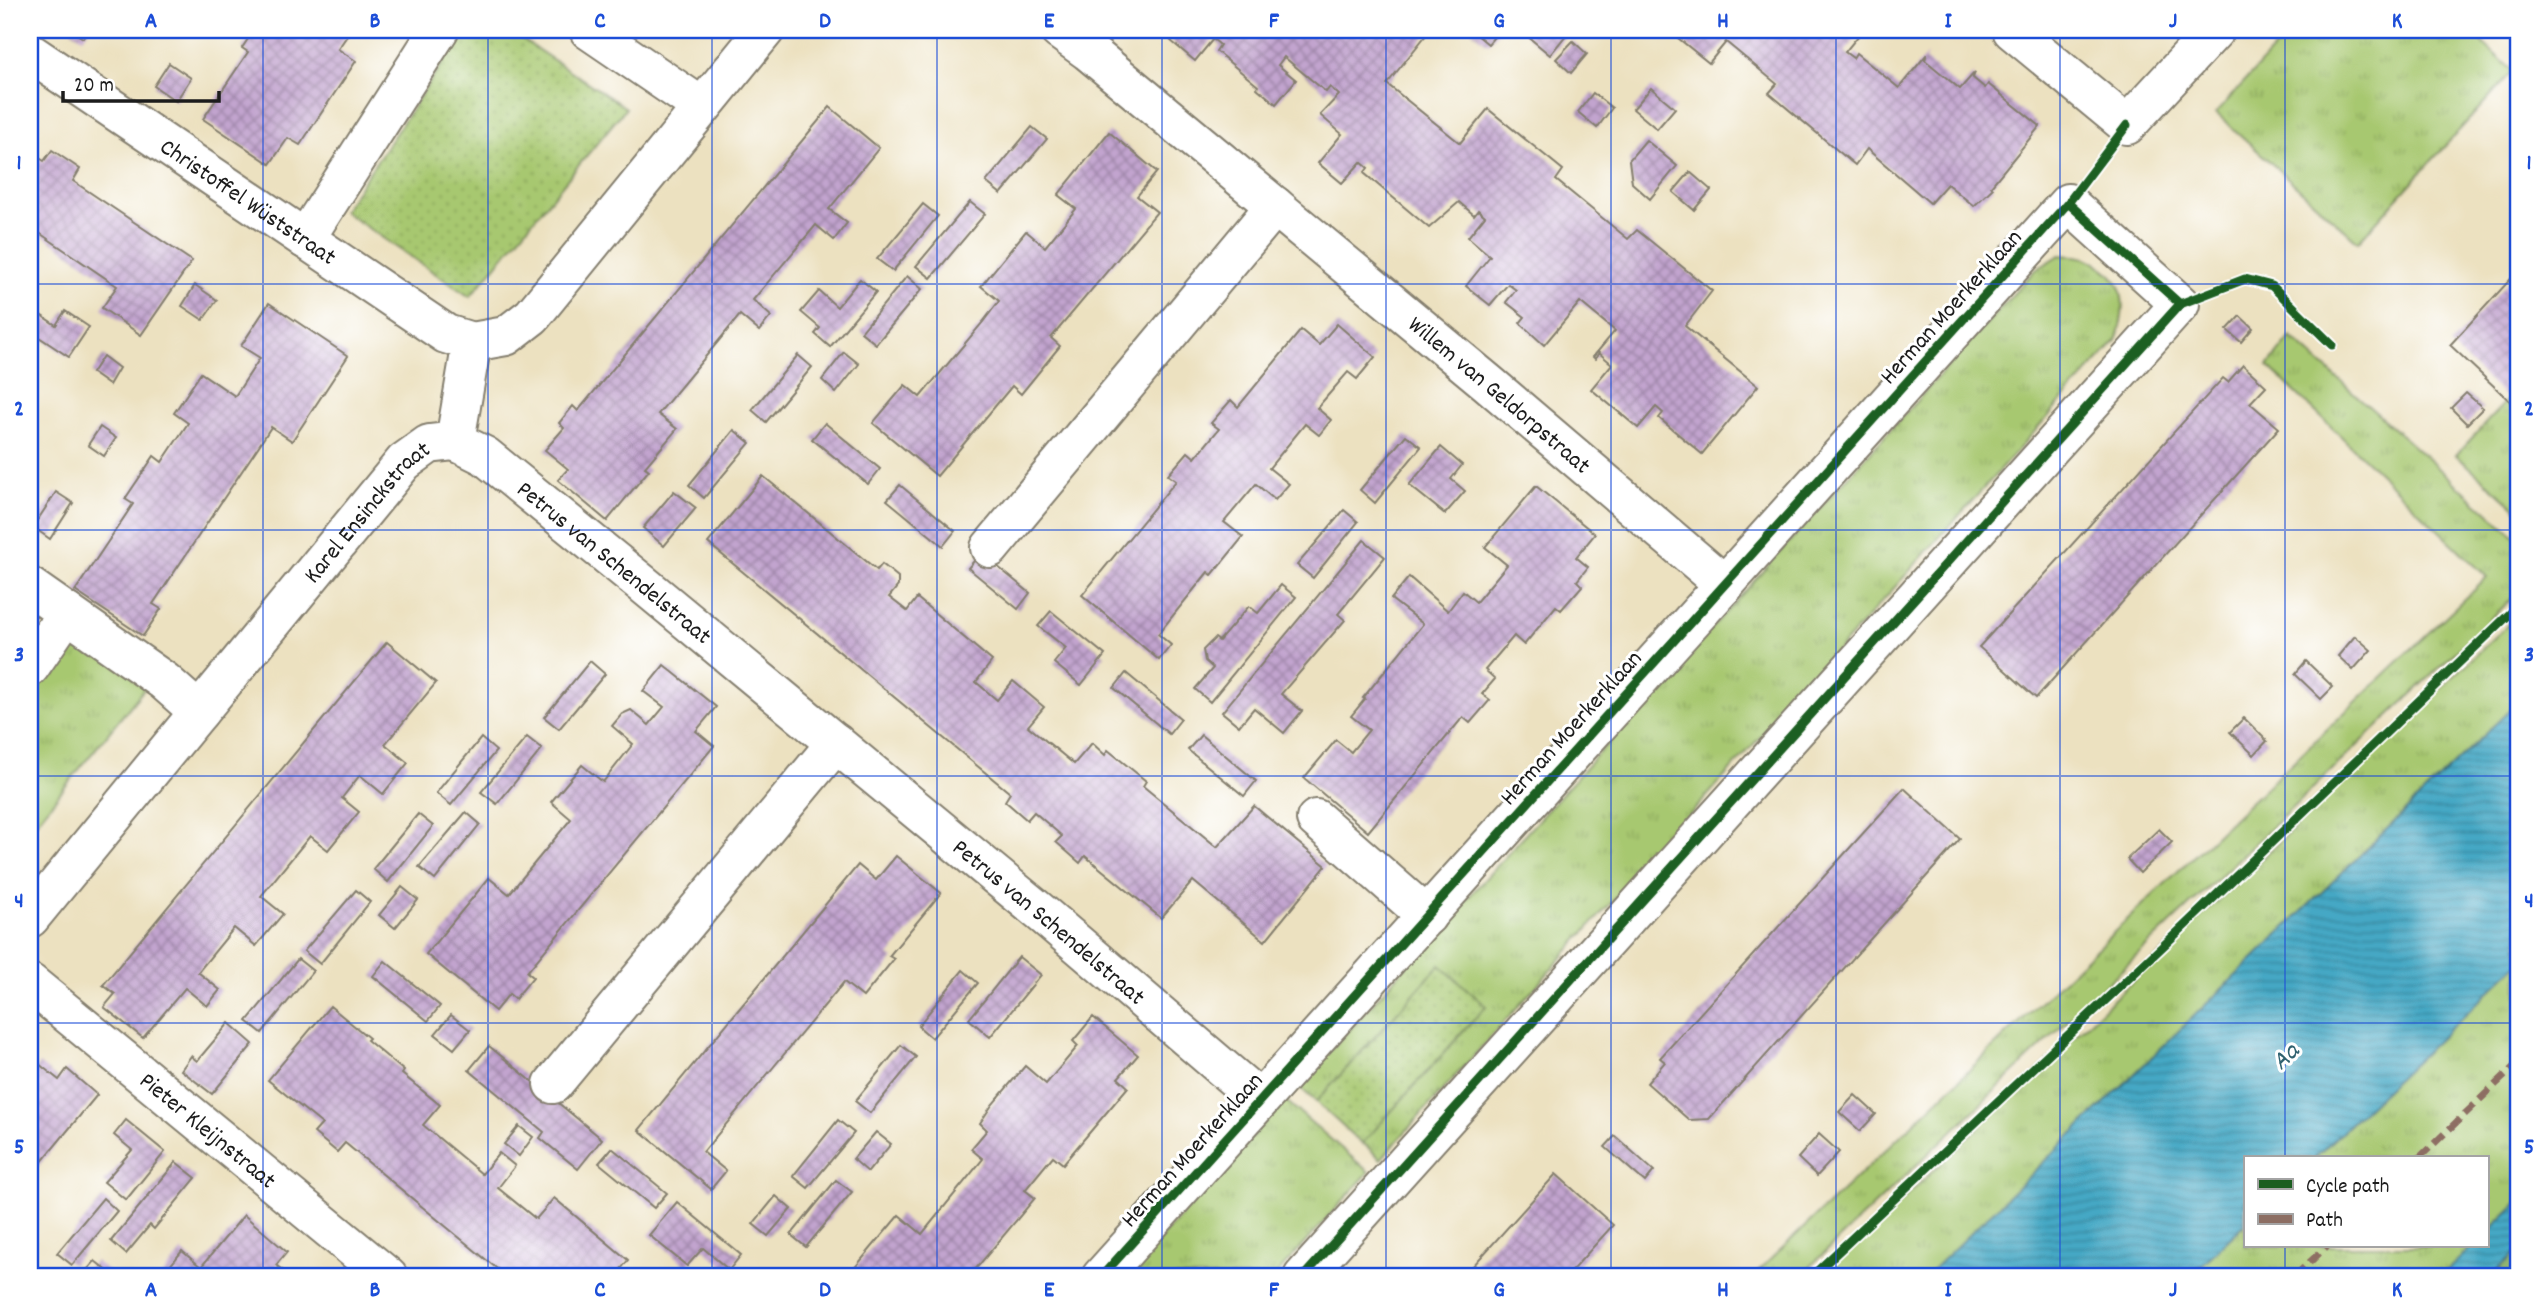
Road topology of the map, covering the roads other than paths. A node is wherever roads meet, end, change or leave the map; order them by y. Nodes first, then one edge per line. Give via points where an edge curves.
1 (439, 30) edge
2 (589, 30) edge
3 (765, 30) edge
4 (1059, 30) edge
5 (2012, 30) edge
6 (2216, 30) edge
7 (30, 53) edge
8 (702, 107) junction
9 (1275, 206) junction
10 (305, 239) junction
11 (471, 342) junction
12 (455, 441) junction
13 (990, 548) dead end
14 (1725, 585) junction
15 (30, 587) edge
16 (67, 613) junction
17 (30, 667) edge
18 (200, 712) junction
19 (836, 743) junction
20 (1316, 819) dead end
21 (1427, 916) junction
22 (30, 918) edge
23 (30, 983) edge
24 (553, 1084) dead end
25 (1260, 1100) junction
26 (387, 1277) edge
27 (1101, 1277) edge
28 (1303, 1277) edge

1 - 10 street
2 - 8 street
3 - 8 street
4 - 9 street, Willem van Geldorpstraat
5 - 6 street via 2127,125
7 - 10 street, Christoffel Wüststraat
8 - 11 street via 532,316 506,336
9 - 13 street
9 - 14 street, Willem van Geldorpstraat
10 - 11 street, Christoffel Wüststraat via 446,334
11 - 12 street, Karel Ensinckstraat
12 - 18 street, Karel Ensinckstraat via 429,444 404,463
12 - 19 street, Petrus van Schendelstraat via 485,456
14 - 21 street, Herman Moerkerklaan
14 - 28 street, Herman Moerkerklaan via 2068,203 2180,304
15 - 16 street
16 - 17 street
16 - 18 street
18 - 22 street, Karel Ensinckstraat
19 - 24 street
19 - 25 street, Petrus van Schendelstraat
20 - 21 street
21 - 25 street, Herman Moerkerklaan
23 - 26 street, Pieter Kleijnstraat
25 - 27 street, Herman Moerkerklaan

